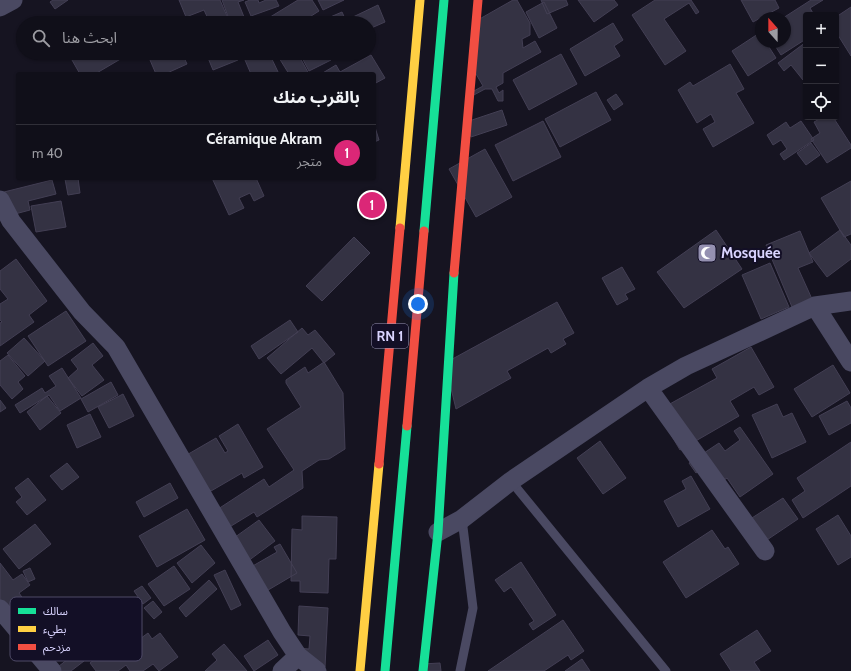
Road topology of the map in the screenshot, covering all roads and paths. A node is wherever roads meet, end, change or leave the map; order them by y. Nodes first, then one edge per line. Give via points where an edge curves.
1 (13, 0) edge
2 (420, 0) edge
3 (444, 0) edge
4 (492, 0) edge
5 (477, 6) edge
6 (0, 7) edge
7 (0, 200) edge
8 (851, 301) edge
9 (815, 306) junction
10 (851, 362) edge
11 (648, 388) junction
12 (511, 482) junction
13 (462, 519) junction
14 (438, 532) junction
15 (766, 551) dead end
16 (0, 609) edge
17 (10, 621) edge
18 (298, 656) junction
19 (44, 661) edge
20 (52, 671) edge
21 (282, 671) edge
22 (317, 671) edge
23 (360, 671) edge
24 (385, 671) edge
25 (423, 671) edge
26 (460, 671) edge
27 (666, 671) edge

1 - 6 street
2 - 23 main road, RN 1
3 - 24 main road, RN 1
4 - 5 street
5 - 14 main road via 450,317
7 - 18 street via 11,221 77,306 116,347
8 - 9 street
9 - 10 street
9 - 11 street via 686,366
11 - 12 street
11 - 15 street
12 - 13 street
12 - 27 lane
13 - 14 street
13 - 26 lane via 472,608
14 - 25 main road
16 - 17 street
18 - 21 street
18 - 22 street
19 - 20 street

